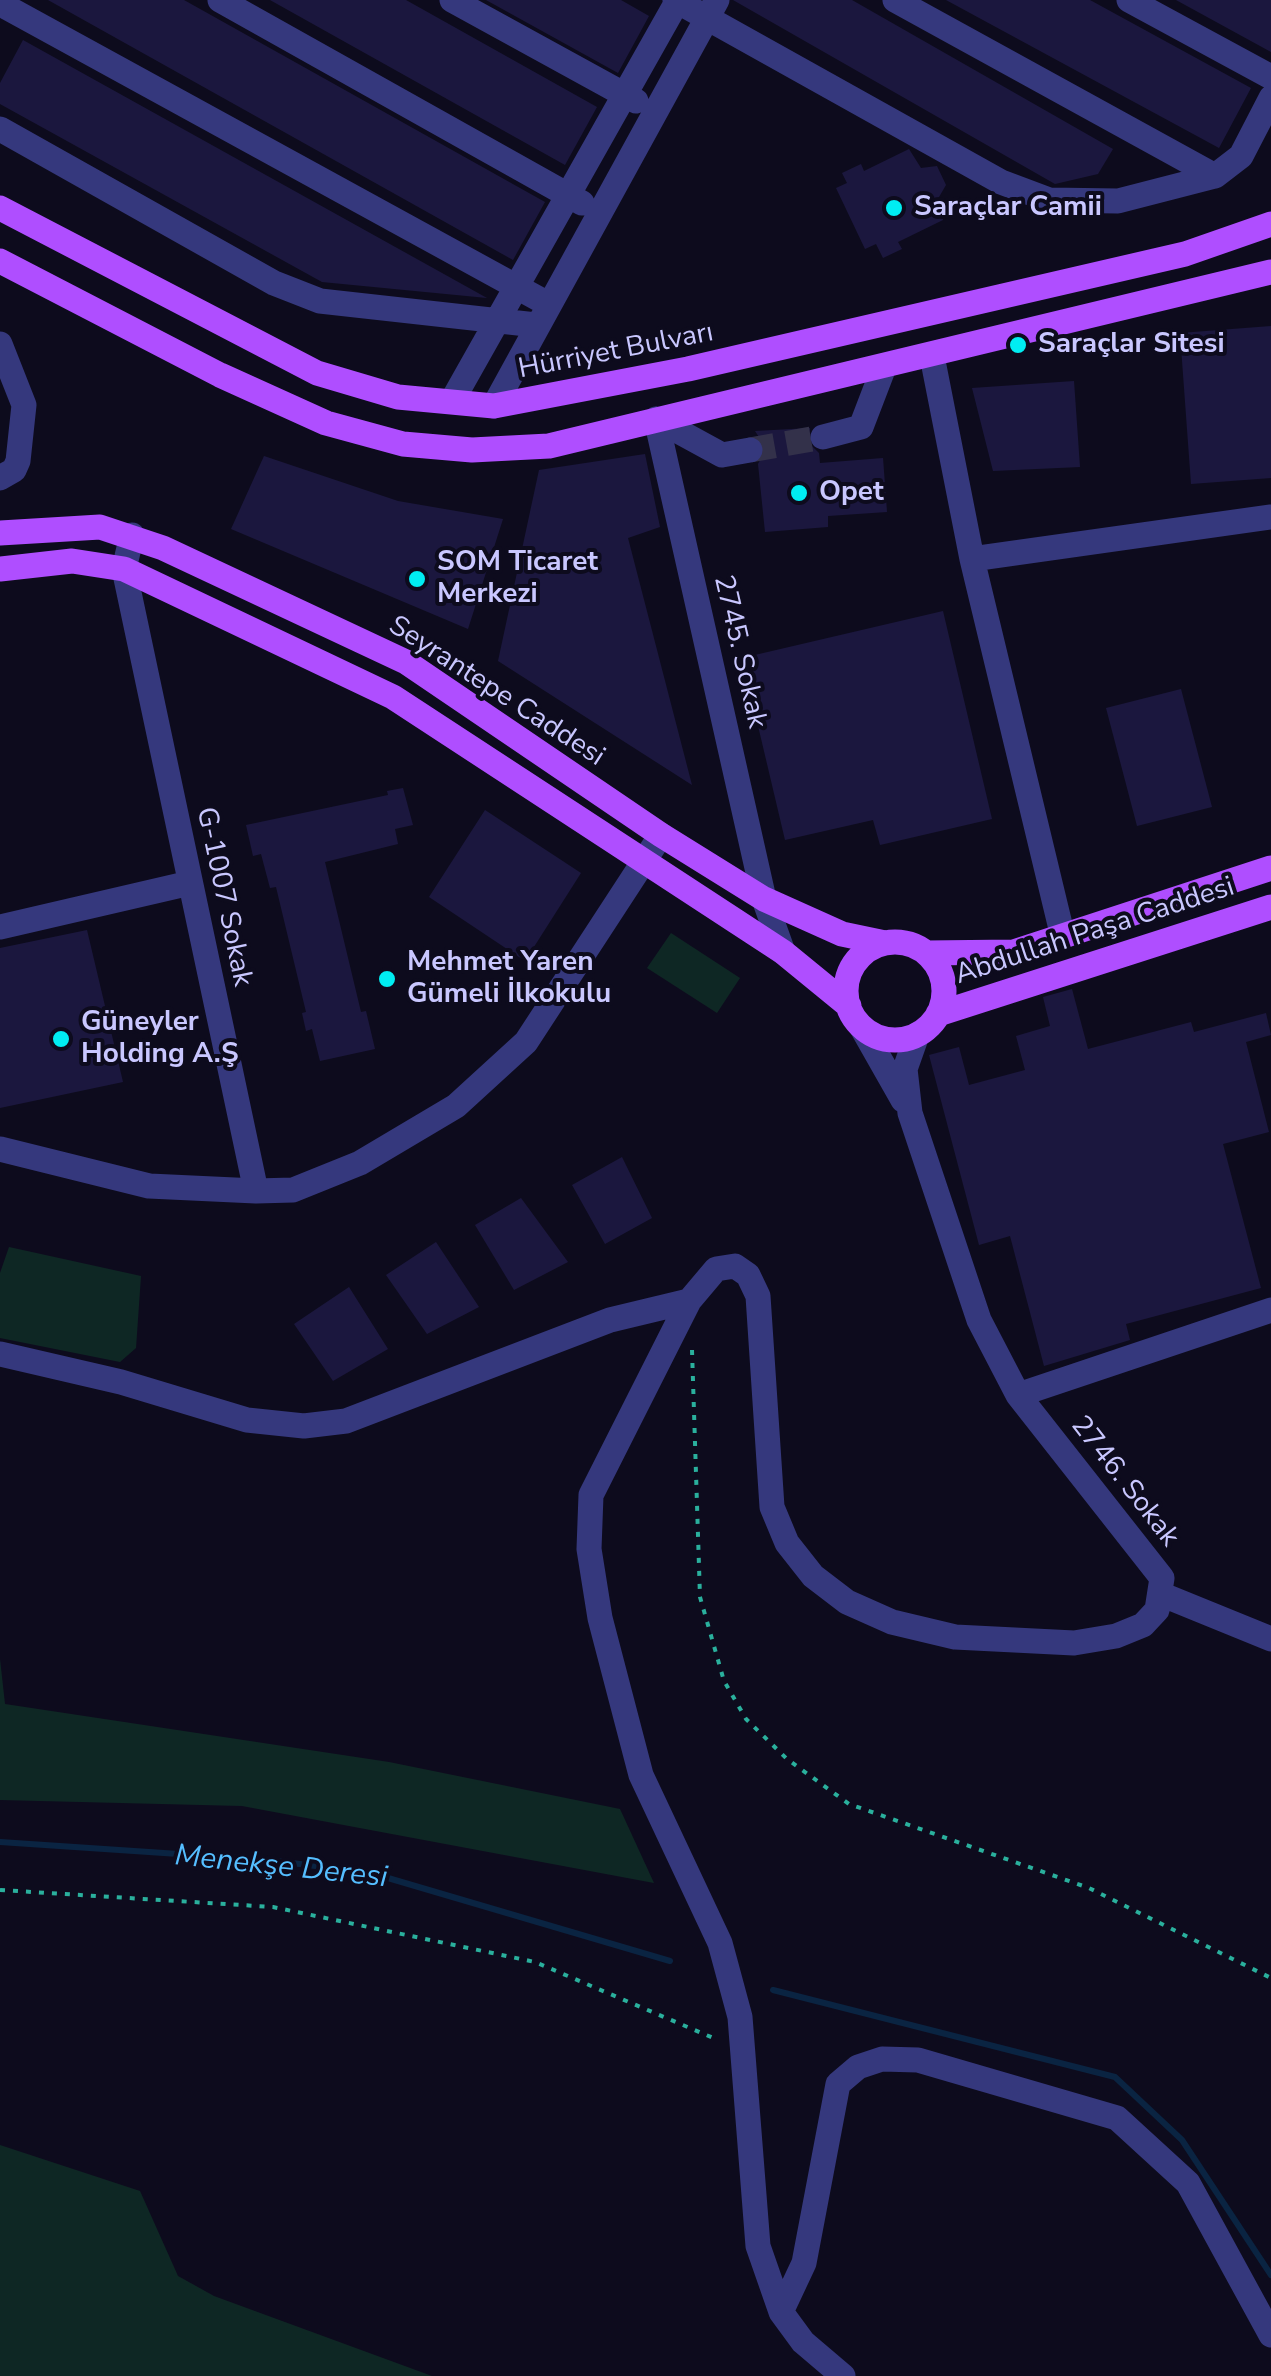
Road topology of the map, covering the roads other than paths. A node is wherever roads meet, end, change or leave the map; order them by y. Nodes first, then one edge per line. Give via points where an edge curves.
1 (220, 0) edge
2 (452, 0) edge
3 (677, 0) edge
4 (895, 0) edge
5 (1129, 0) edge
6 (712, 9) edge
7 (7, 10) edge
8 (1271, 77) edge
9 (625, 95) junction
10 (1271, 98) edge
11 (655, 112) junction
12 (0, 129) edge
13 (1215, 176) junction
14 (568, 195) junction
15 (0, 208) edge
16 (599, 212) junction
17 (1271, 224) edge
18 (0, 262) edge
19 (1271, 272) edge
20 (516, 289) junction
21 (542, 314) junction
22 (497, 322) junction
23 (0, 344) edge
24 (932, 356) junction
25 (884, 367) junction
26 (452, 401) junction
27 (494, 406) junction
28 (656, 419) junction
29 (823, 437) tunnel mouth
30 (750, 450) tunnel mouth
31 (0, 478) edge
32 (1271, 516) edge
33 (0, 533) edge
34 (132, 535) junction
35 (972, 559) junction
36 (0, 569) edge
37 (124, 569) junction
38 (661, 836) junction
39 (644, 863) junction
40 (1271, 868) edge
41 (190, 883) junction
42 (764, 899) junction
43 (1271, 907) edge
44 (0, 927) edge
45 (1063, 937) junction
46 (885, 943) junction
47 (783, 952) junction
48 (926, 953) junction
49 (938, 1014) junction
50 (855, 1016) junction
51 (916, 1035) junction
52 (910, 1113) junction
53 (0, 1149) edge
54 (256, 1191) junction
55 (1271, 1310) edge
56 (684, 1311) junction
57 (0, 1354) edge
58 (1018, 1395) junction
59 (1163, 1595) junction
60 (1271, 1639) edge
61 (780, 2312) junction
62 (1271, 2335) edge
63 (843, 2376) edge

1 - 14 street
2 - 9 street
3 - 6 street
3 - 9 street
4 - 13 street
5 - 8 street
6 - 11 street
6 - 13 street via 1001,182 1049,200 1118,201
7 - 20 street
9 - 11 street
9 - 14 street
10 - 13 street via 1241,156
11 - 16 street
12 - 22 street via 274,282 320,300
14 - 16 street
14 - 20 street
15 - 26 main road, Hürriyet Bulvarı via 318,373 398,397
16 - 21 street
17 - 27 main road, Hürriyet Bulvarı via 1185,254 688,370
18 - 28 main road via 326,423 403,444 472,450 549,446
19 - 24 main road
20 - 21 street
20 - 22 street
21 - 22 street
21 - 27 street
22 - 26 street
23 - 31 street via 24,405 18,461
24 - 25 main road
24 - 35 street
25 - 28 main road
25 - 29 street via 860,427
26 - 27 main road, Hürriyet Bulvarı
28 - 30 street via 722,455
28 - 42 street, 2745. Sokak
32 - 35 street
33 - 34 main road, Seyrantepe Caddesi via 100,528
34 - 37 street, G-1007 Sokak
34 - 38 main road, Seyrantepe Caddesi via 406,662
35 - 45 street
36 - 37 main road via 72,562
37 - 39 main road via 393,697
37 - 41 street, G-1007 Sokak
38 - 39 street
38 - 42 main road, Seyrantepe Caddesi
39 - 47 main road
39 - 54 street via 526,1042 456,1106 360,1163 292,1190
40 - 45 main road, Abdullah Paşa Caddesi
41 - 44 street
41 - 54 street, G-1007 Sokak
42 - 46 main road, Seyrantepe Caddesi via 842,934
42 - 47 street, 2745. Sokak
43 - 49 main road, Abdullah Paşa Caddesi
45 - 48 main road, Abdullah Paşa Caddesi via 1014,952
46 - 48 main road
46 - 50 main road via 853,967 846,993
47 - 50 main road
48 - 49 main road via 944,982
49 - 51 main road
50 - 51 main road via 893,1040
50 - 52 street
51 - 52 street via 905,1069
52 - 58 street, 2746. Sokak via 980,1320
53 - 54 street via 149,1186
55 - 58 street
56 - 57 street via 610,1320 346,1421 304,1426 247,1420
56 - 59 street, 2746. Sokak via 716,1269 735,1266 748,1275 758,1296 772,1507 787,1544 847,1602 955,1638 1074,1642 1143,1625
56 - 61 street, 2746. Sokak via 590,1496 589,1549 641,1776 720,1943 740,2016 758,2246
58 - 59 street, 2746. Sokak via 1162,1578
59 - 60 street
61 - 62 street via 804,2263 838,2084 882,2059 918,2060 1117,2118 1188,2183
61 - 63 street, 2746. Sokak

